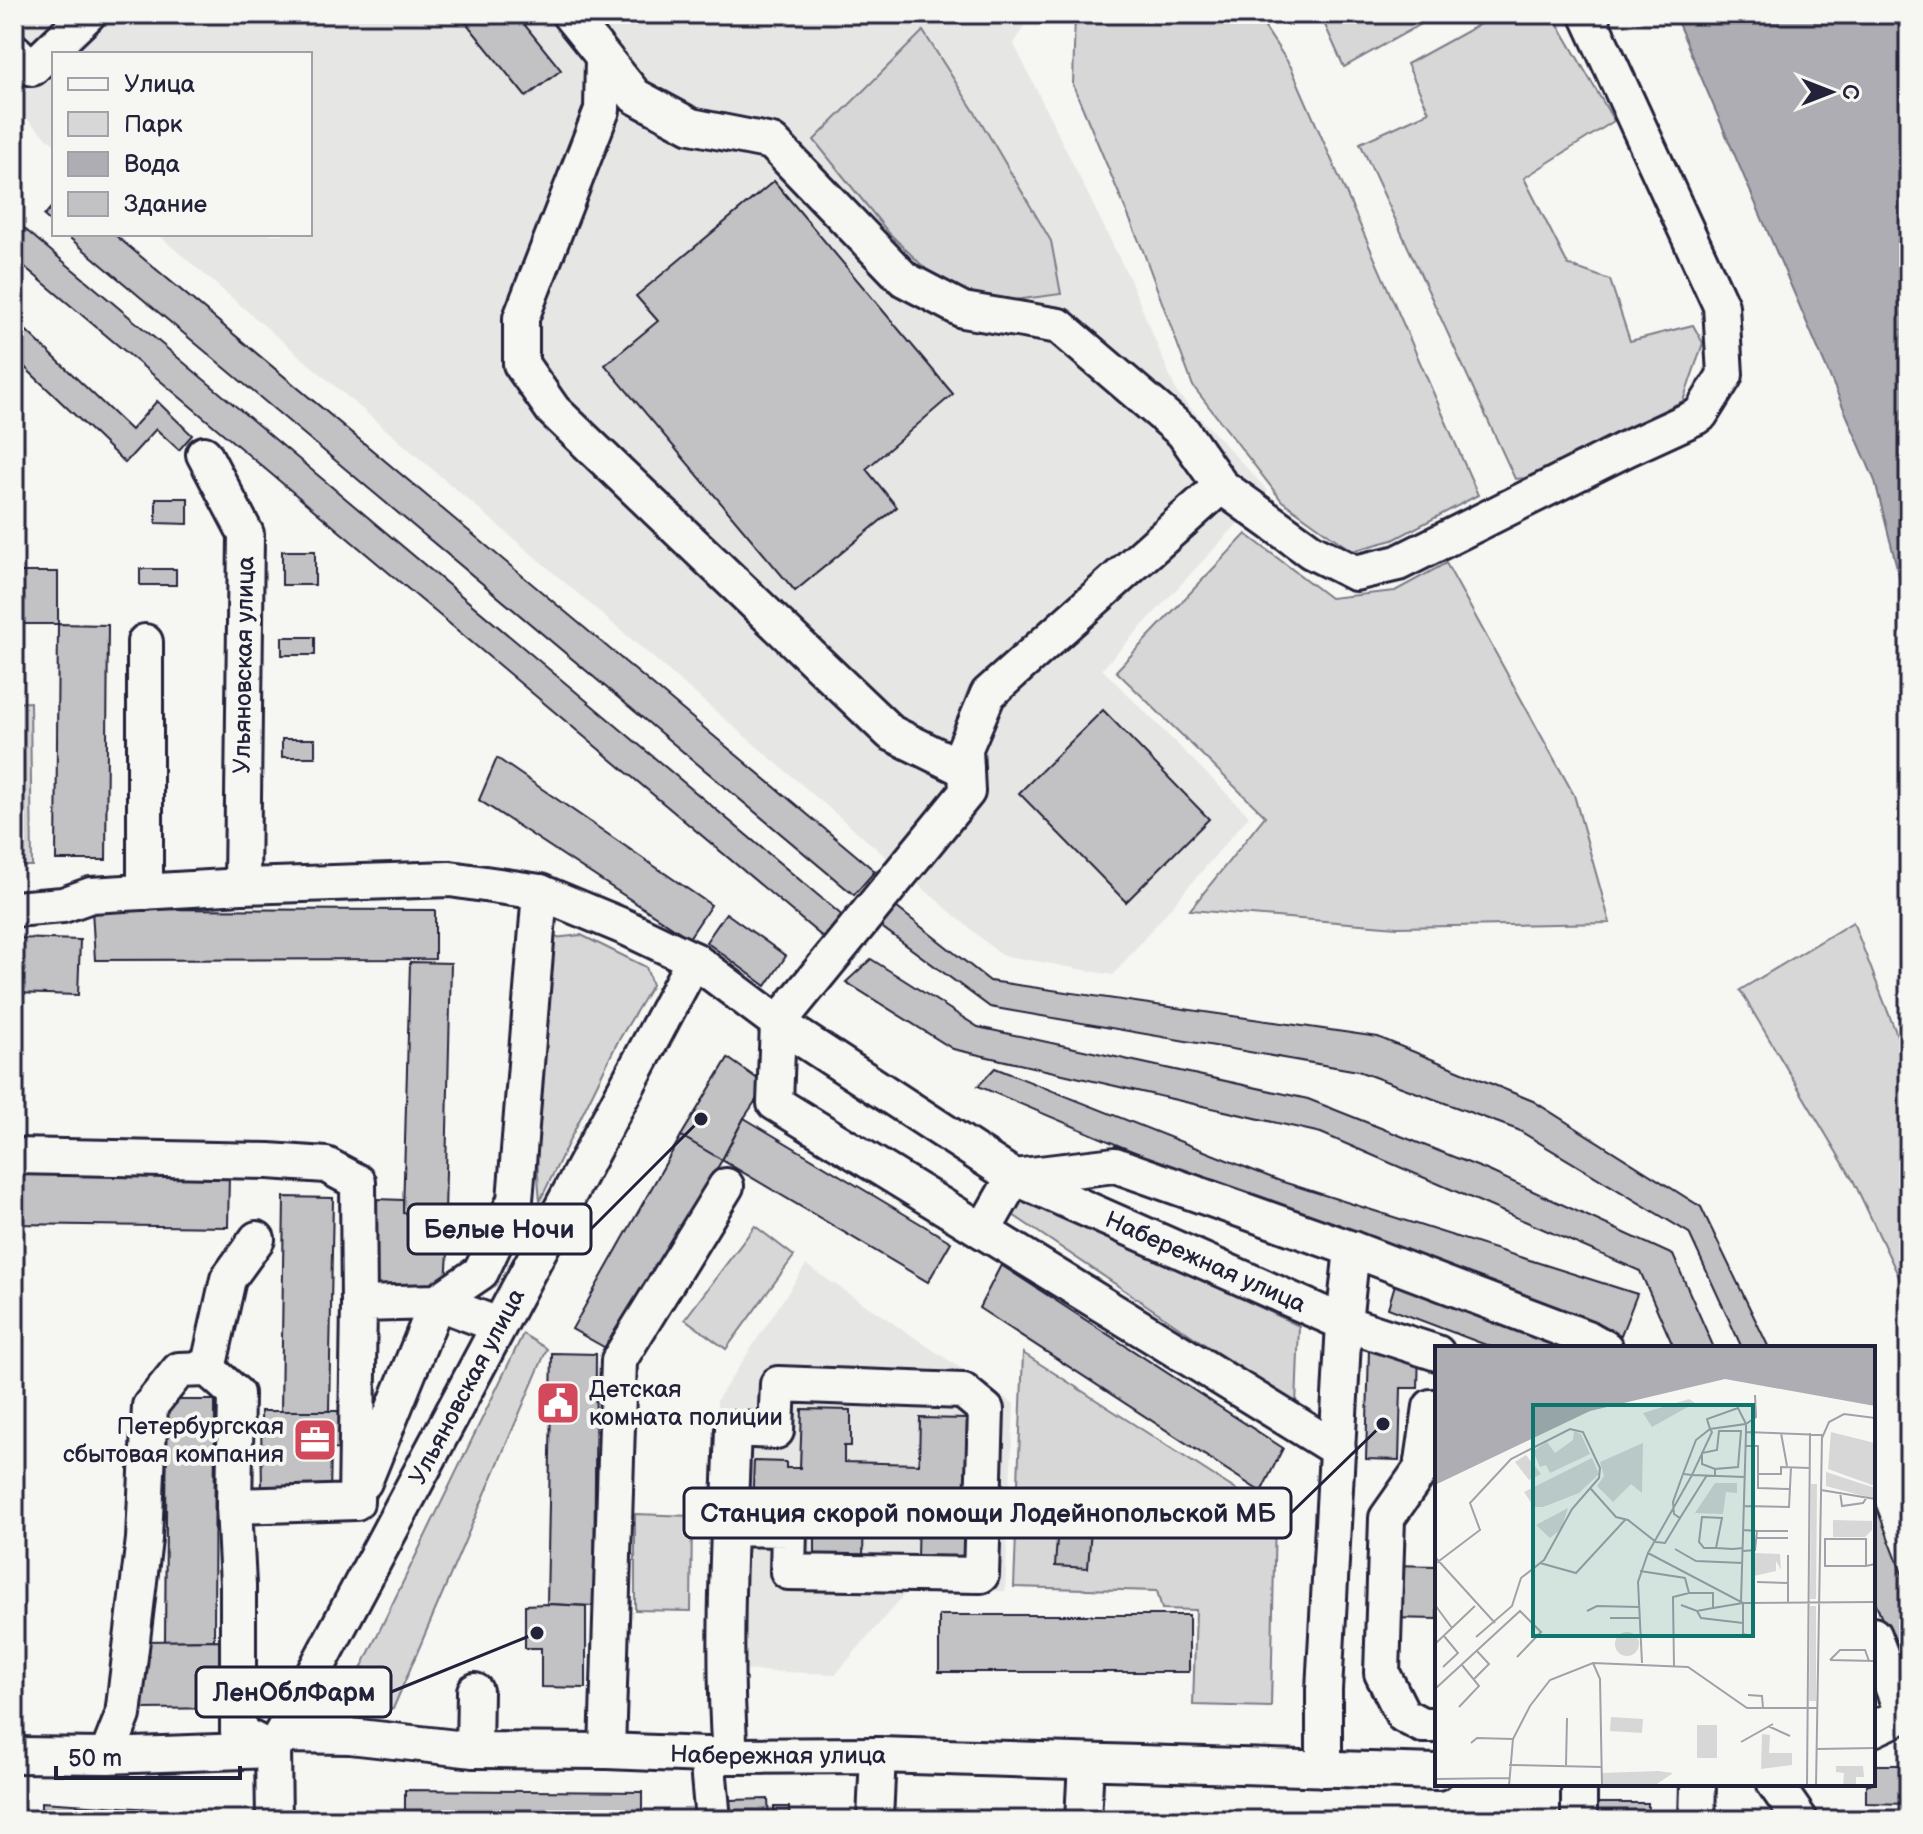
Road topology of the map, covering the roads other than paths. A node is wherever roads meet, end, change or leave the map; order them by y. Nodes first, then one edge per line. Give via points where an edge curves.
1 (88, 14) edge
2 (569, 14) edge
3 (1587, 14) edge
4 (14, 51) edge
5 (603, 57) junction
6 (204, 454) dead end
7 (1221, 486) junction
8 (145, 642) dead end
9 (966, 770) junction
10 (242, 886) junction
11 (145, 892) junction
12 (540, 892) junction
13 (14, 909) edge
14 (694, 960) junction
15 (778, 1023) junction
16 (14, 1156) edge
17 (1014, 1177) junction
18 (726, 1186) dead end
19 (983, 1231) junction
20 (257, 1239) dead end
21 (1352, 1249) junction
22 (437, 1302) junction
23 (359, 1304) junction
24 (1344, 1323) junction
25 (498, 1325) junction
26 (1601, 1346) edge
27 (1435, 1352) edge
28 (208, 1369) junction
29 (1435, 1407) edge
30 (1338, 1450) junction
31 (356, 1502) junction
32 (234, 1506) junction
33 (1387, 1518) junction
34 (1333, 1523) junction
35 (730, 1528) junction
36 (381, 1545) junction
37 (1875, 1640) edge
38 (475, 1691) dead end
39 (1435, 1725) edge
40 (1875, 1728) edge
41 (277, 1743) junction
42 (474, 1750) junction
43 (607, 1751) junction
44 (14, 1755) edge
45 (718, 1755) junction
46 (878, 1755) junction
47 (107, 1756) junction
48 (1086, 1762) junction
49 (1324, 1769) junction
50 (1435, 1772) edge
51 (1579, 1786) edge
52 (1698, 1786) edge
53 (1776, 1786) edge
54 (274, 1820) edge
55 (713, 1820) edge
56 (875, 1820) edge
57 (1083, 1820) edge
58 (1579, 1820) edge
59 (1697, 1820) edge
60 (1800, 1820) edge

1 - 4 street via 32,68
2 - 5 street
3 - 7 street via 1721,306 1725,375 1700,415 1398,563 1355,573 1311,551
5 - 7 street via 635,96 691,126 772,142 904,279 963,310 1059,326 1183,432
5 - 9 street via 602,110 521,318 521,364 553,410 891,733
6 - 10 street, Ульяновская улица via 246,534
7 - 9 street via 988,694 965,748
8 - 11 street
9 - 15 street via 967,792
10 - 11 street, Набережная улица
10 - 12 street, Набережная улица via 450,879
11 - 13 street, Набережная улица
12 - 14 street, Набережная улица
12 - 22 street via 515,1200 481,1272
14 - 15 street, Набережная улица
14 - 25 street, Ульяновская улица
15 - 17 street, Набережная улица
15 - 19 street via 775,1103
16 - 23 street via 326,1165 358,1182
17 - 19 street
17 - 21 street via 1115,1165
17 - 24 street, Набережная улица
18 - 43 street via 619,1360
19 - 30 street
20 - 28 street via 228,1279
21 - 24 street
21 - 26 street
22 - 23 street
22 - 25 street
22 - 31 street
23 - 31 street
24 - 27 street, Набережная улица
24 - 30 street
25 - 36 street, Ульяновская улица
28 - 32 street via 236,1394
28 - 47 street via 179,1370 150,1406 144,1539 130,1661 123,1715
29 - 33 street via 1422,1468
30 - 34 street
31 - 32 street
31 - 36 street
32 - 41 street via 238,1732
33 - 34 street
33 - 39 street via 1382,1673 1403,1715
34 - 49 street
35 - 35 street via 789,1529 788,1572 981,1575 986,1410 963,1391 778,1384 776,1431 733,1429
35 - 45 street
36 - 41 street, Ульяновская улица
37 - 40 street via 1903,1715
38 - 42 street
41 - 42 street, Набережная улица via 350,1736
41 - 47 street, Набережная улица
41 - 54 street, Ульяновская улица
42 - 43 street, Набережная улица
43 - 45 street, Набережная улица
44 - 47 street, Набережная улица
45 - 46 street, Набережная улица
45 - 55 street
46 - 48 street, Набережная улица
46 - 56 street
48 - 49 street, Набережная улица
48 - 57 street
49 - 50 street, Набережная улица
51 - 58 street
52 - 59 street
53 - 60 street

